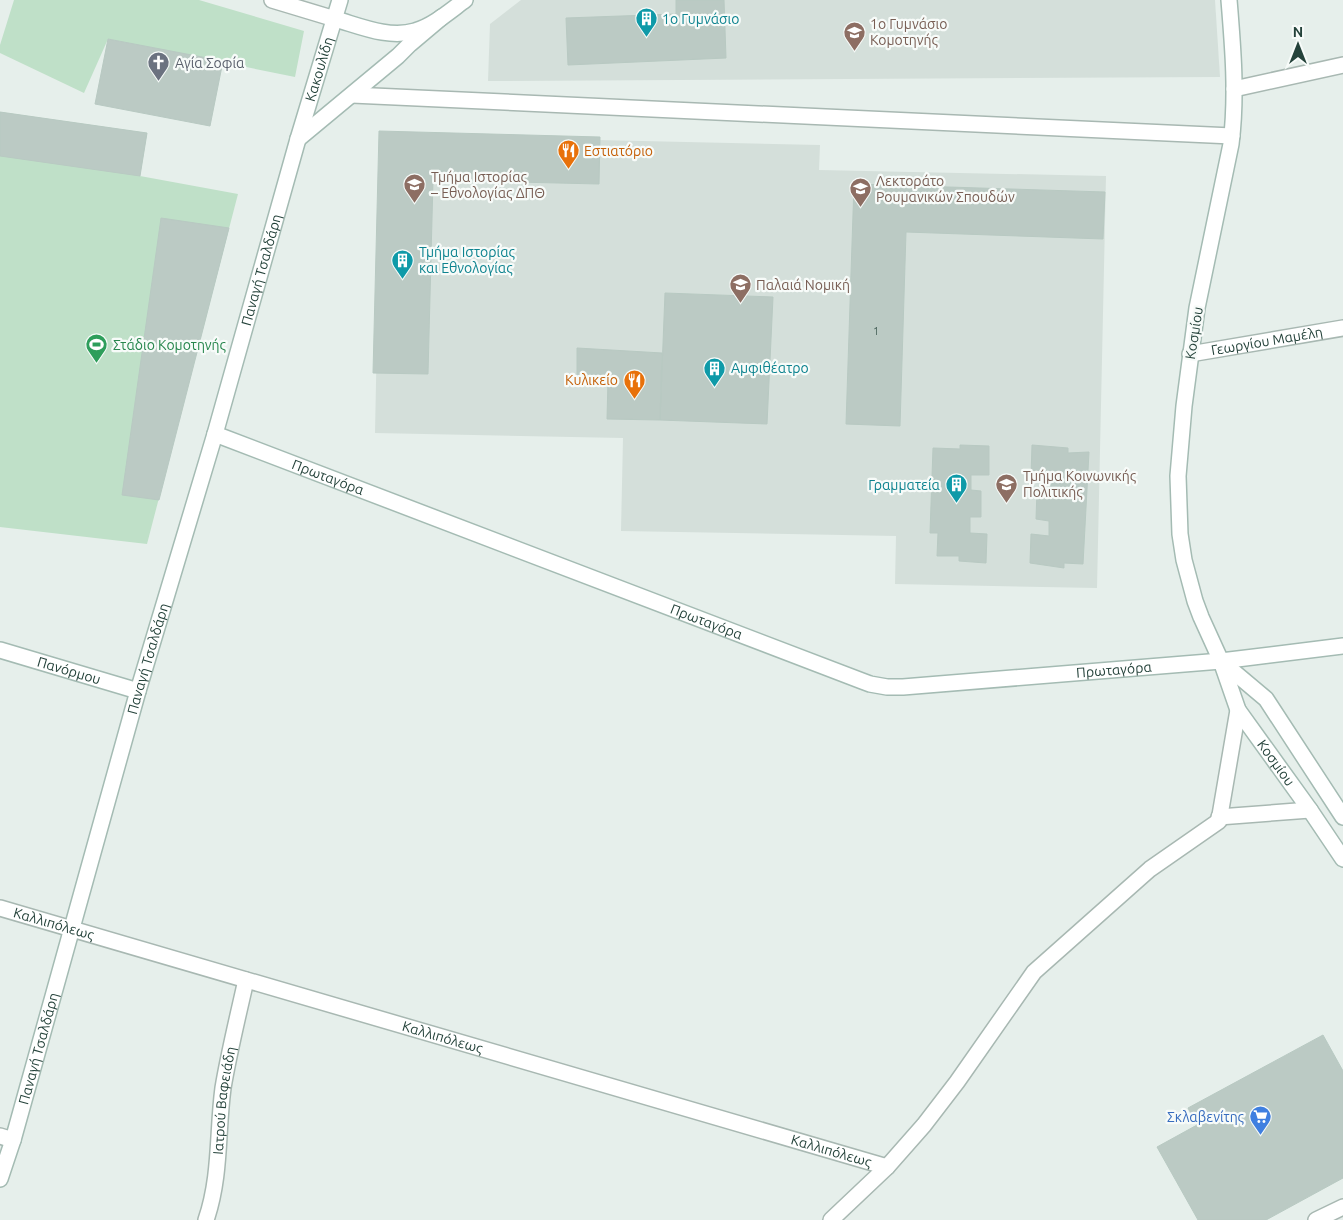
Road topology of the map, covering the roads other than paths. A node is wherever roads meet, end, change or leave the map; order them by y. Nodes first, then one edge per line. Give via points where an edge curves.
1 (272, 0) edge
2 (340, 0) edge
3 (465, 0) edge
4 (1229, 0) edge
5 (442, 17) junction
6 (335, 19) junction
7 (1343, 65) edge
8 (1234, 89) junction
9 (352, 95) junction
10 (1232, 136) junction
11 (298, 139) junction
12 (1343, 328) edge
13 (1190, 354) junction
14 (214, 434) junction
15 (1343, 646) edge
16 (0, 650) edge
17 (1221, 661) junction
18 (138, 691) junction
19 (1238, 710) junction
20 (1310, 810) junction
21 (1219, 817) junction
22 (1343, 817) edge
23 (1343, 858) edge
24 (0, 908) edge
25 (72, 929) junction
26 (246, 980) junction
27 (6, 1138) edge
28 (887, 1167) junction
29 (0, 1178) edge
30 (1343, 1206) edge
31 (206, 1220) edge
32 (831, 1220) edge
33 (1316, 1220) edge

1 - 6 street
2 - 6 street, Κακουλίδη
3 - 5 street
4 - 8 street, Κοσμίου
5 - 6 street via 417,31 400,34 379,32
5 - 9 street
6 - 11 street, Κακουλίδη
7 - 8 street
8 - 10 street, Κοσμίου
9 - 10 street
9 - 11 street
10 - 13 street, Κοσμίου
11 - 14 street, Παναγή Τσαλδάρη
12 - 13 street, Γεωργίου Μαμέλη
13 - 17 street, Κοσμίου via 1179,451 1180,534 1195,601
14 - 17 street, Πρωταγόρα via 870,684 903,687
14 - 18 street, Παναγή Τσαλδάρη
15 - 17 street, Πρωταγόρα
16 - 18 street, Πανόρμου
17 - 19 street, Κοσμίου
17 - 22 street, Κοσμίου via 1266,699
18 - 25 street, Παναγή Τσαλδάρη
19 - 20 street, Κοσμίου
19 - 21 street
20 - 21 street
20 - 23 street, Κοσμίου
21 - 28 street via 1219,821 1150,868 1034,972 957,1082
24 - 25 street, Καλλιπόλεως
25 - 26 street, Καλλιπόλεως
25 - 27 street, Παναγή Τσαλδάρη
26 - 28 street, Καλλιπόλεως
26 - 31 street, Ιατρού Βαφειάδη via 224,1087 218,1166
27 - 29 street, Παναγή Τσαλδάρη
28 - 32 street
30 - 33 street

